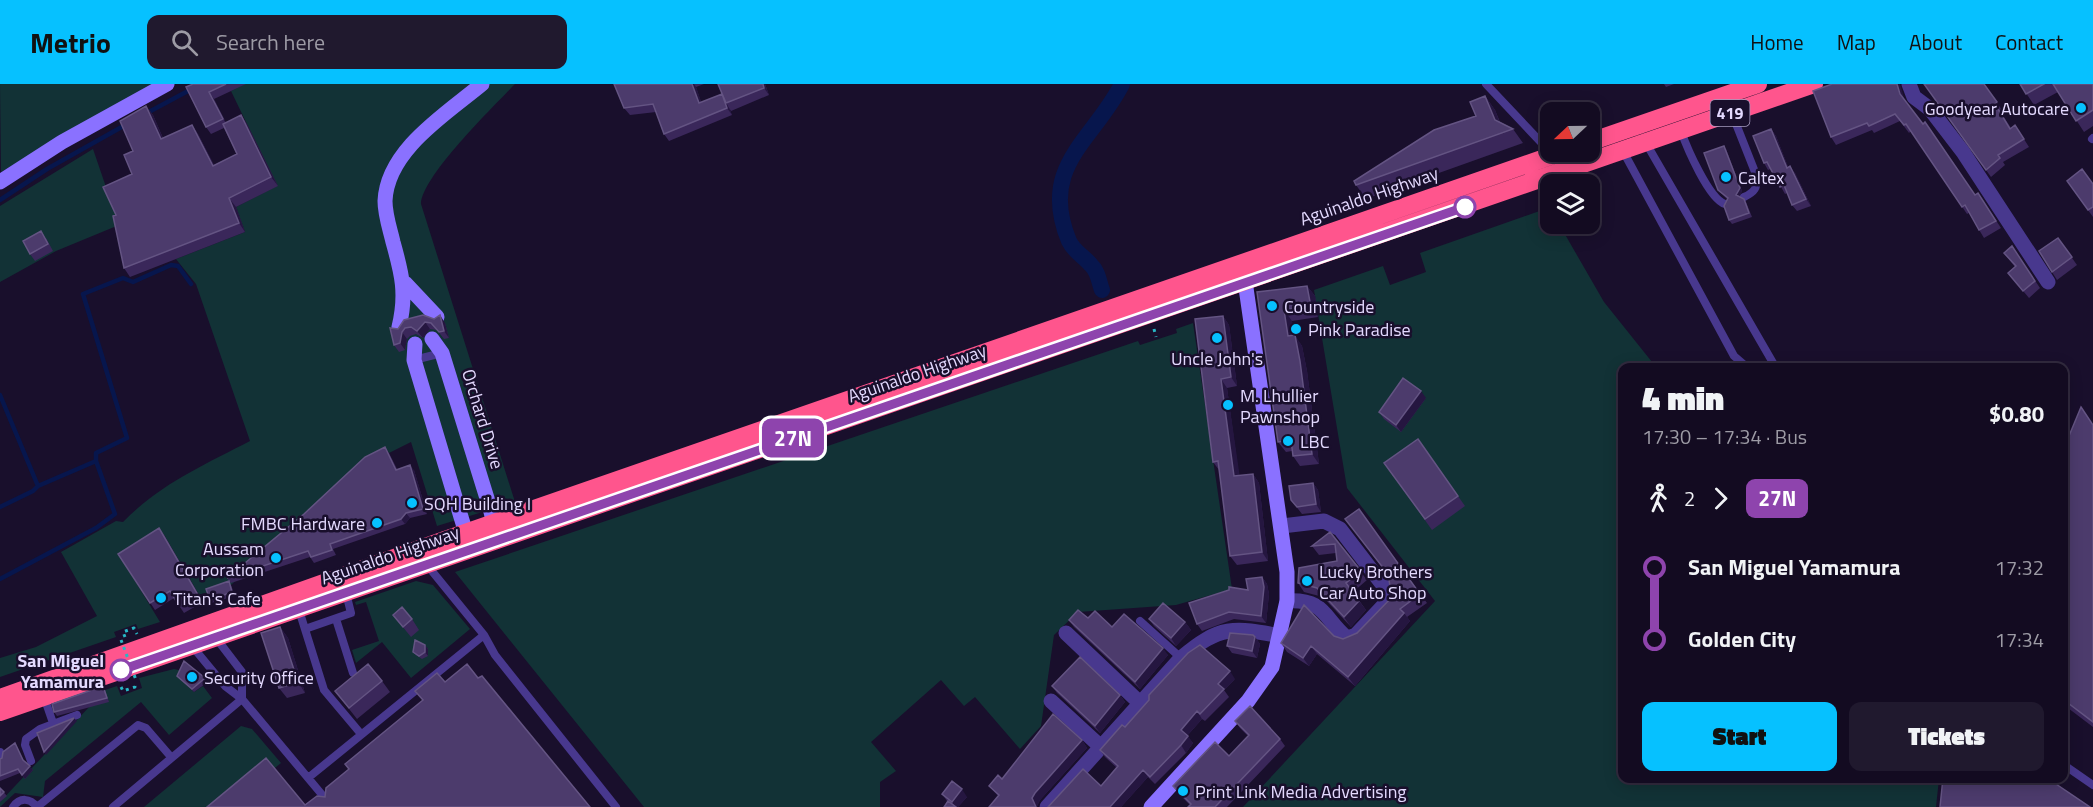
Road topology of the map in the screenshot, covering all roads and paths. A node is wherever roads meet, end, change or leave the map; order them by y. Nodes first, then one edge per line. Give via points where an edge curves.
1 (167, 84) edge
2 (482, 84) edge
3 (1486, 84) edge
4 (1758, 84) edge
5 (1814, 84) edge
6 (1909, 84) edge
7 (1728, 104) junction
8 (1639, 124) junction
9 (1681, 130) junction
10 (1616, 132) junction
11 (1540, 136) edge
12 (1600, 138) edge
13 (1646, 142) junction
14 (1623, 151) junction
15 (1540, 159) edge
16 (0, 182) edge
17 (1744, 197) edge
18 (1725, 204) edge
19 (1245, 281) junction
20 (2048, 282) dead end
21 (405, 283) junction
22 (430, 315) edge
23 (404, 322) edge
24 (1153, 332) dead end
25 (1156, 337) dead end
26 (439, 344) joint
27 (411, 351) joint
28 (1742, 363) edge
29 (1773, 363) edge
30 (494, 524) junction
31 (1282, 526) junction
32 (466, 533) junction
33 (486, 543) junction
34 (427, 564) junction
35 (346, 592) junction
36 (1287, 601) junction
37 (298, 609) junction
38 (336, 619) junction
39 (1140, 621) dead end
40 (305, 629) junction
41 (210, 631) junction
42 (1066, 633) dead end
43 (484, 635) junction
44 (1281, 636) junction
45 (187, 639) junction
46 (121, 640) dead end
47 (1181, 658) junction
48 (353, 673) edge
49 (136, 680) dead end
50 (44, 697) junction
51 (0, 698) edge
52 (242, 699) junction
53 (1051, 701) dead end
54 (1141, 704) junction
55 (0, 712) edge
56 (76, 715) dead end
57 (53, 723) junction
58 (361, 734) junction
59 (1101, 747) junction
60 (0, 752) edge
61 (171, 757) junction
62 (0, 758) edge
63 (31, 760) dead end
64 (2068, 768) edge
65 (308, 778) junction
66 (2093, 785) edge
67 (329, 803) edge
68 (13, 807) edge
69 (37, 807) edge
70 (113, 807) edge
71 (616, 807) edge
72 (1047, 807) edge
73 (1150, 807) edge

1 - 16 street
2 - 21 street via 429,128 398,163 388,182 387,217
3 - 11 lane
4 - 7 highway, Aguinaldo Highway / 419
5 - 7 highway, Aguinaldo Highway / 419
6 - 20 street via 1918,102 1930,109 1963,152
7 - 8 highway, Aguinaldo Highway / 419
7 - 9 highway, Aguinaldo Highway / 419
7 - 17 lane via 1757,177 1757,187
8 - 10 highway, Aguinaldo Highway / 419
8 - 13 highway
9 - 13 highway, Aguinaldo Highway / 419
9 - 18 lane via 1716,199
10 - 12 highway, Aguinaldo Highway / 419
10 - 14 highway
13 - 14 highway, Aguinaldo Highway / 419
13 - 29 lane
14 - 19 highway, Aguinaldo Highway / 419
14 - 28 lane via 1734,356
15 - 30 highway, Aguinaldo Highway / 419
19 - 31 street
19 - 33 highway, Aguinaldo Highway / 419
21 - 22 street
21 - 23 street
24 - 25 path
26 - 27 lane
26 - 30 street, Orchard Drive
27 - 32 street
30 - 32 highway, Aguinaldo Highway / 419
30 - 33 street
31 - 36 street
31 - 36 street via 1324,521 1340,529 1386,589 1387,602 1356,635 1347,638 1317,606
32 - 33 street
32 - 41 highway, Aguinaldo Highway / 419
33 - 34 highway, Aguinaldo Highway / 419
34 - 35 highway, Aguinaldo Highway / 419
34 - 43 lane
35 - 37 highway, Aguinaldo Highway / 419
35 - 38 lane via 351,613
36 - 44 street
37 - 40 lane
37 - 41 highway, Aguinaldo Highway / 419
38 - 40 lane
38 - 48 lane
39 - 47 lane
40 - 58 lane via 324,690
41 - 45 highway, Aguinaldo Highway / 419
41 - 52 lane via 242,672
42 - 54 street
43 - 58 lane
43 - 71 lane via 495,656
44 - 47 street via 1241,628 1226,630 1199,643
44 - 73 street via 1272,667 1248,701
45 - 50 highway, Aguinaldo Highway / 419
45 - 51 highway, Aguinaldo Highway / 419
45 - 52 lane via 225,686
46 - 49 path, bridge
47 - 54 street
50 - 55 highway, Aguinaldo Highway / 419
50 - 57 lane
52 - 61 lane
52 - 65 lane
53 - 59 street
54 - 59 street
56 - 57 lane
57 - 63 lane via 25,740
58 - 65 lane
59 - 72 street
60 - 62 lane
61 - 69 lane via 146,728 138,725
61 - 70 lane
64 - 66 lane
65 - 67 lane
68 - 69 lane via 25,799

